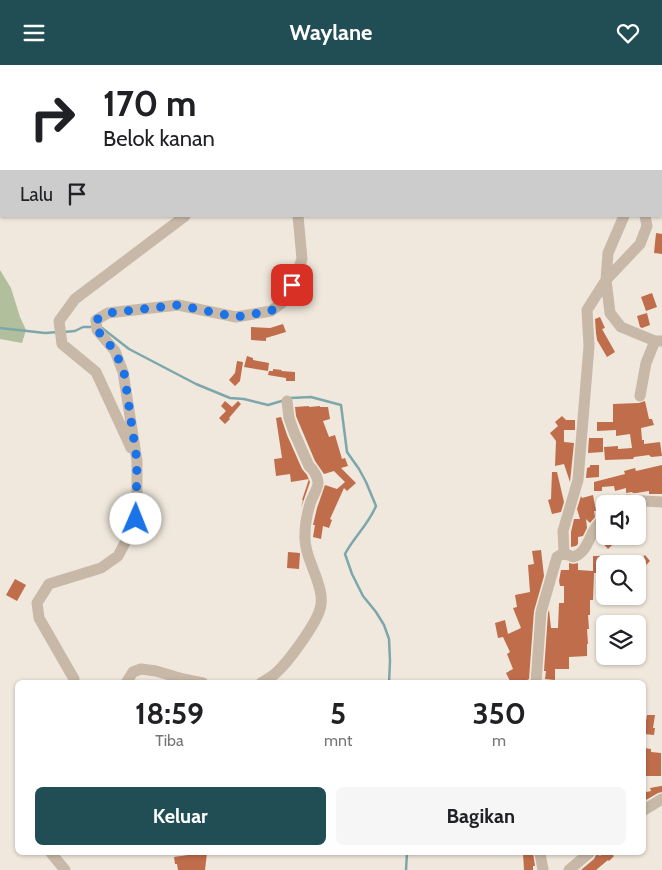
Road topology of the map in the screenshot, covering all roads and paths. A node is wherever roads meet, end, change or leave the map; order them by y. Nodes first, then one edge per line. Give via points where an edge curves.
1 (184, 217) edge
2 (298, 217) edge
3 (624, 217) edge
4 (645, 217) edge
5 (606, 280) junction
6 (658, 341) edge
7 (640, 396) dead end
8 (287, 401) dead end
9 (137, 461) junction
10 (646, 501) edge
11 (662, 502) edge
12 (596, 528) edge
13 (564, 553) junction
14 (74, 680) edge
15 (128, 680) edge
16 (188, 680) edge
17 (265, 680) edge
18 (536, 680) edge
19 (662, 799) edge
20 (646, 810) edge
21 (52, 855) edge
22 (540, 855) edge
23 (587, 855) edge
24 (65, 870) edge
25 (544, 870) edge
26 (569, 870) edge

1 - 9 street via 75,299 59,321 62,344 96,372
2 - 9 street via 302,259 287,299 271,311 236,317 178,305 108,313 96,320 97,330 115,351 124,372
3 - 5 street via 608,253
4 - 5 street via 647,226 640,245
5 - 6 street via 610,313 615,320 621,327
5 - 13 street via 587,310 589,346 578,480 563,531
6 - 7 street via 646,363
8 - 17 street via 294,432 318,483 306,519 304,542 321,603 313,624 277,672
9 - 14 street via 136,519 118,556 101,569 49,584 37,603 39,618
10 - 11 street
12 - 13 street via 578,555 573,557
13 - 18 street via 557,557 541,613
15 - 16 street via 133,672 142,669
19 - 20 street
21 - 24 street
22 - 25 street
23 - 26 street

